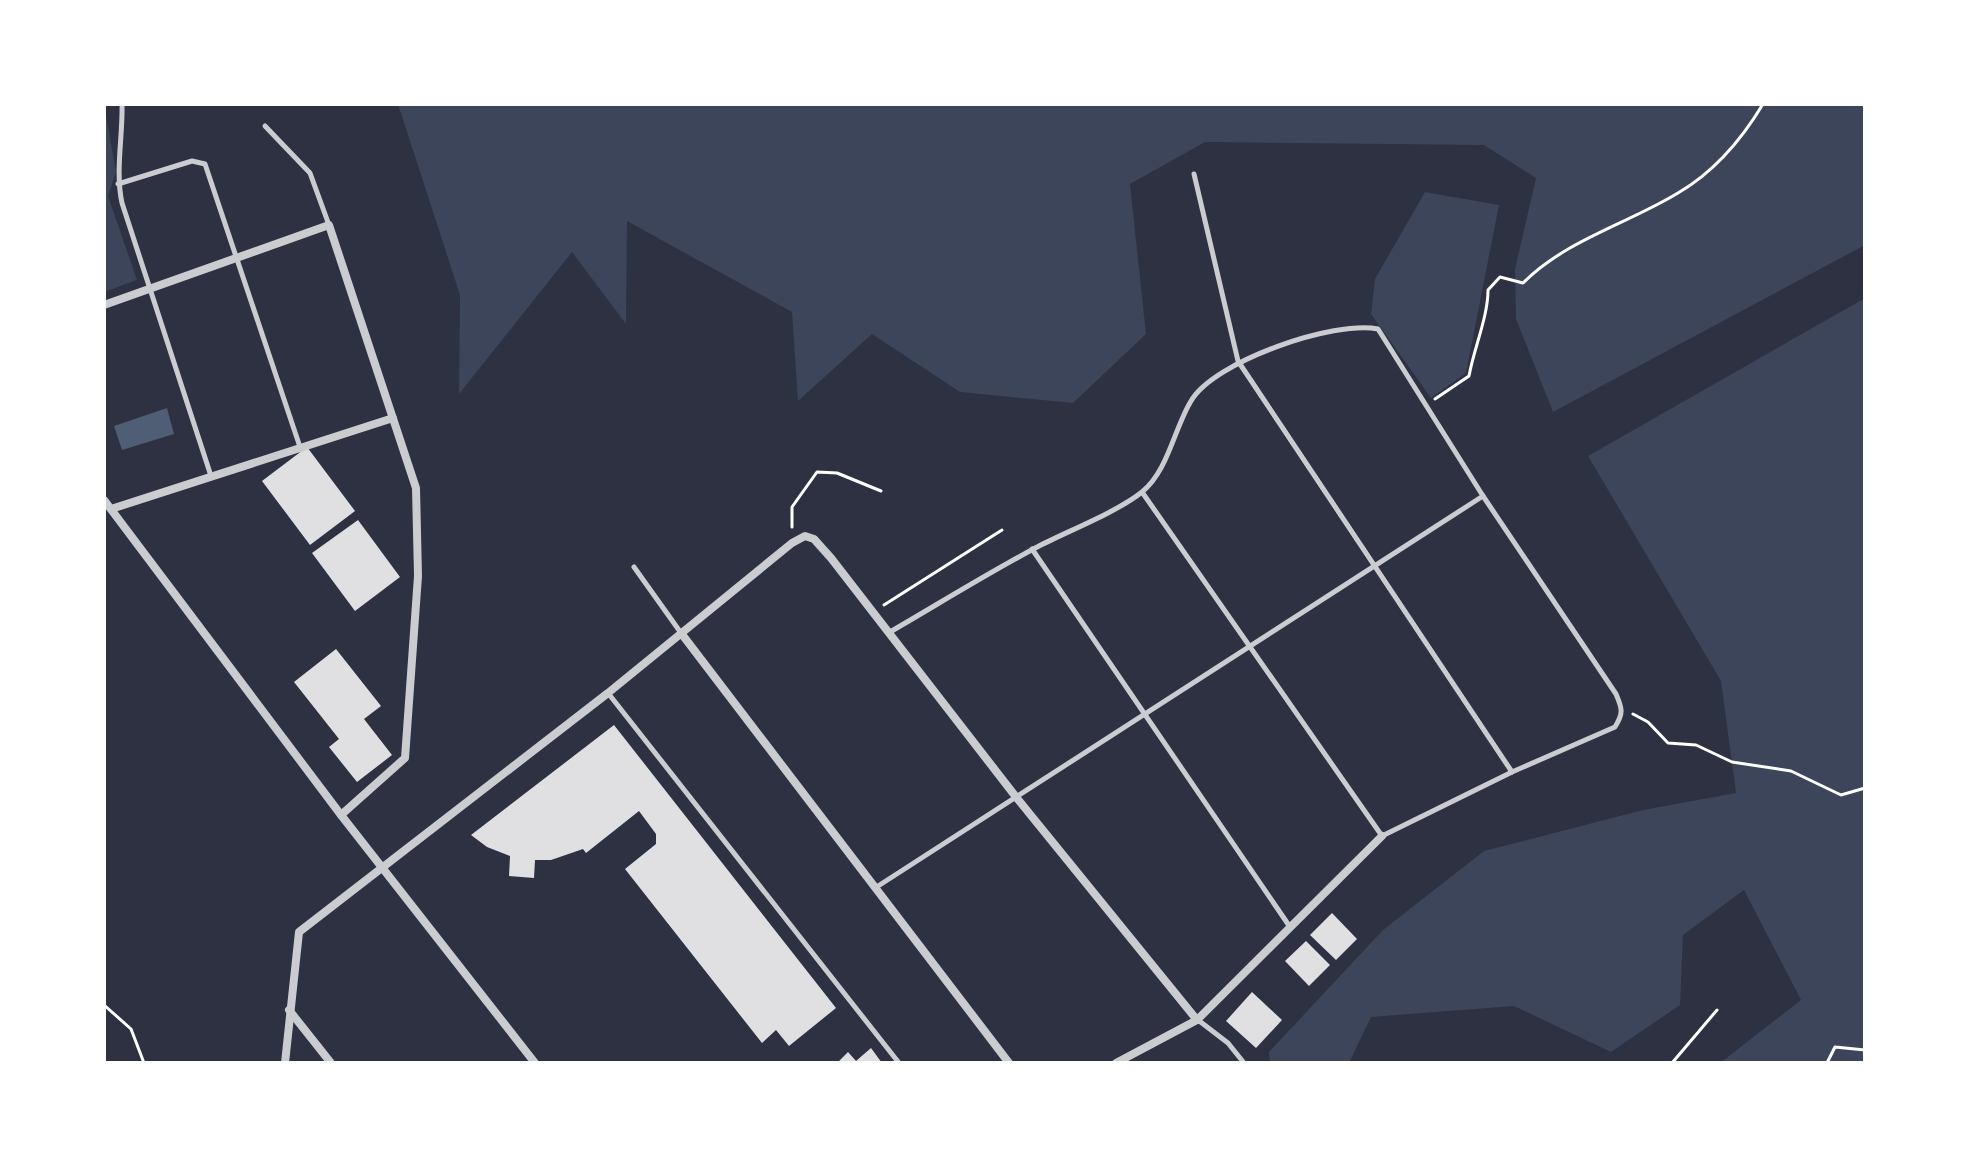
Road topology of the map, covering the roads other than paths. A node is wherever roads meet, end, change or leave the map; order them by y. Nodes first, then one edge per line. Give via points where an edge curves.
1 (122, 104) edge
2 (265, 126) dead end
3 (1194, 174) dead end
4 (118, 184) junction
5 (329, 225) junction
6 (239, 260) junction
7 (149, 290) junction
8 (104, 305) edge
9 (1238, 361) junction
10 (393, 418) junction
11 (300, 447) junction
12 (211, 476) junction
13 (1142, 492) junction
14 (1483, 496) junction
15 (104, 500) edge
16 (111, 509) junction
17 (1032, 549) junction
18 (634, 567) dead end
19 (1374, 567) junction
20 (890, 632) junction
21 (681, 633) junction
22 (1250, 646) junction
23 (608, 693) junction
24 (1146, 713) junction
25 (1512, 772) junction
26 (1016, 797) junction
27 (341, 815) junction
28 (1382, 836) junction
29 (385, 868) junction
30 (874, 889) junction
31 (1291, 927) junction
32 (289, 1010) junction
33 (1197, 1020) junction
34 (285, 1063) edge
35 (331, 1063) edge
36 (535, 1063) edge
37 (899, 1063) edge
38 (1009, 1063) edge
39 (1116, 1063) edge
40 (1244, 1063) edge

1 - 4 lane
2 - 5 lane via 310,173
3 - 9 lane
4 - 6 lane via 200,160
4 - 7 lane
5 - 6 street
5 - 10 street
6 - 7 street
6 - 11 lane
7 - 8 street
7 - 12 lane
9 - 13 lane via 1192,398 1157,474
9 - 14 lane via 1319,334 1359,325 1378,329
9 - 19 lane
10 - 11 street
10 - 27 street via 410,462 418,520 405,758
11 - 12 street
12 - 16 street
13 - 17 lane
13 - 22 lane
14 - 19 lane
14 - 25 lane via 1623,709 1615,727
15 - 16 street
16 - 27 street
17 - 20 lane
17 - 24 lane
18 - 21 lane
19 - 22 lane
19 - 25 lane
20 - 21 street via 814,539 805,536
20 - 26 street
21 - 23 street
21 - 30 street
22 - 24 lane
22 - 28 lane
23 - 29 street
23 - 37 lane
24 - 26 lane
24 - 31 lane
25 - 28 lane
26 - 30 lane
26 - 33 street
27 - 29 street
28 - 31 street
29 - 32 street via 299,932
29 - 36 street
30 - 38 street
31 - 33 street
32 - 34 street
32 - 35 street
33 - 39 street
33 - 40 lane

